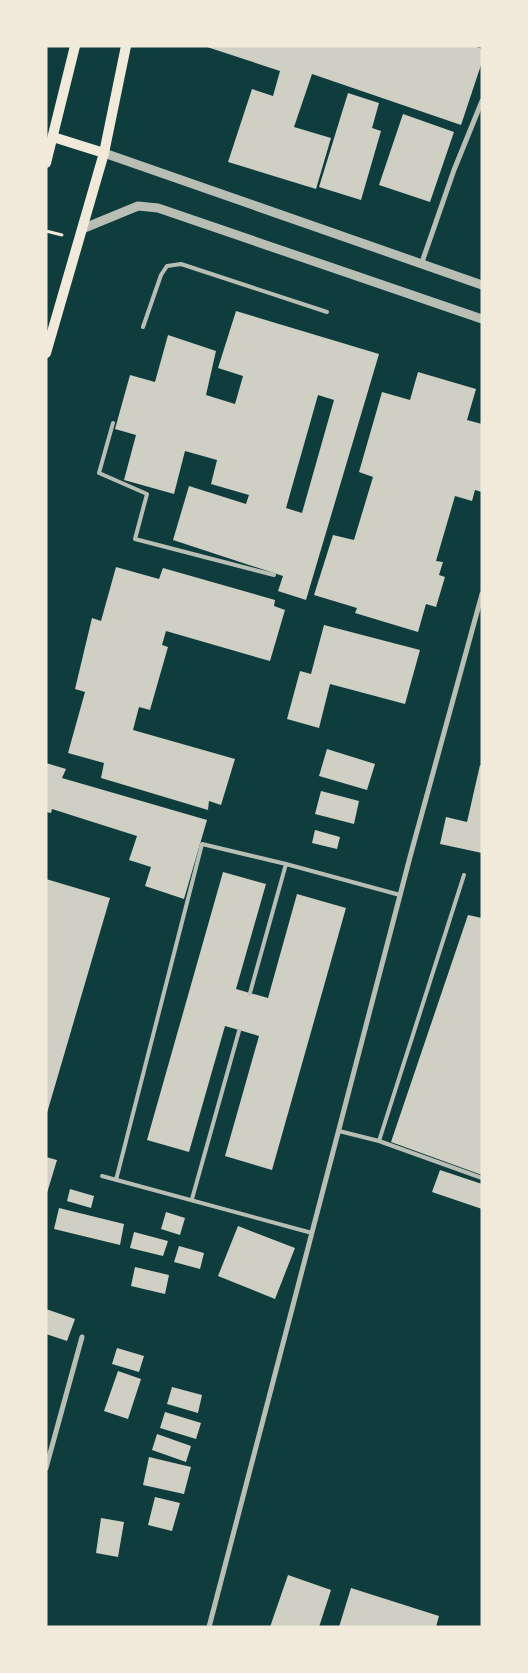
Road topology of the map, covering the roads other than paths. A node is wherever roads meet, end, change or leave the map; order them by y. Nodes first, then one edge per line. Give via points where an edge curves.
1 (75, 46) edge
2 (126, 46) edge
3 (482, 100) edge
4 (50, 138) edge
5 (104, 153) junction
6 (46, 163) edge
7 (82, 229) junction
8 (421, 265) junction
9 (482, 285) edge
10 (327, 312) dead end
11 (482, 319) edge
12 (143, 327) dead end
13 (46, 353) edge
14 (113, 423) dead end
15 (274, 575) dead end
16 (482, 594) edge
17 (286, 864) junction
18 (464, 875) dead end
19 (400, 894) junction
20 (250, 993) dead end
21 (239, 1031) dead end
22 (339, 1131) junction
23 (379, 1141) junction
24 (102, 1176) dead end
25 (482, 1178) edge
26 (116, 1180) junction
27 (192, 1199) junction
28 (312, 1234) junction
29 (82, 1336) dead end
30 (46, 1468) edge
31 (209, 1627) edge

1 - 4 main road
2 - 5 main road
3 - 8 street
4 - 5 main road
4 - 6 main road
5 - 7 main road
5 - 8 street
7 - 11 street via 138,206 158,208
7 - 13 main road
8 - 9 street
10 - 12 lane via 181,264 167,266 161,275
14 - 15 lane via 99,473 147,494 135,539
16 - 19 street
17 - 19 lane
17 - 20 lane
17 - 26 lane via 202,844
18 - 23 lane
19 - 22 street
21 - 27 lane
22 - 23 lane
22 - 28 street
23 - 25 lane
24 - 26 lane
26 - 27 lane
27 - 28 lane
28 - 31 street
29 - 30 street

